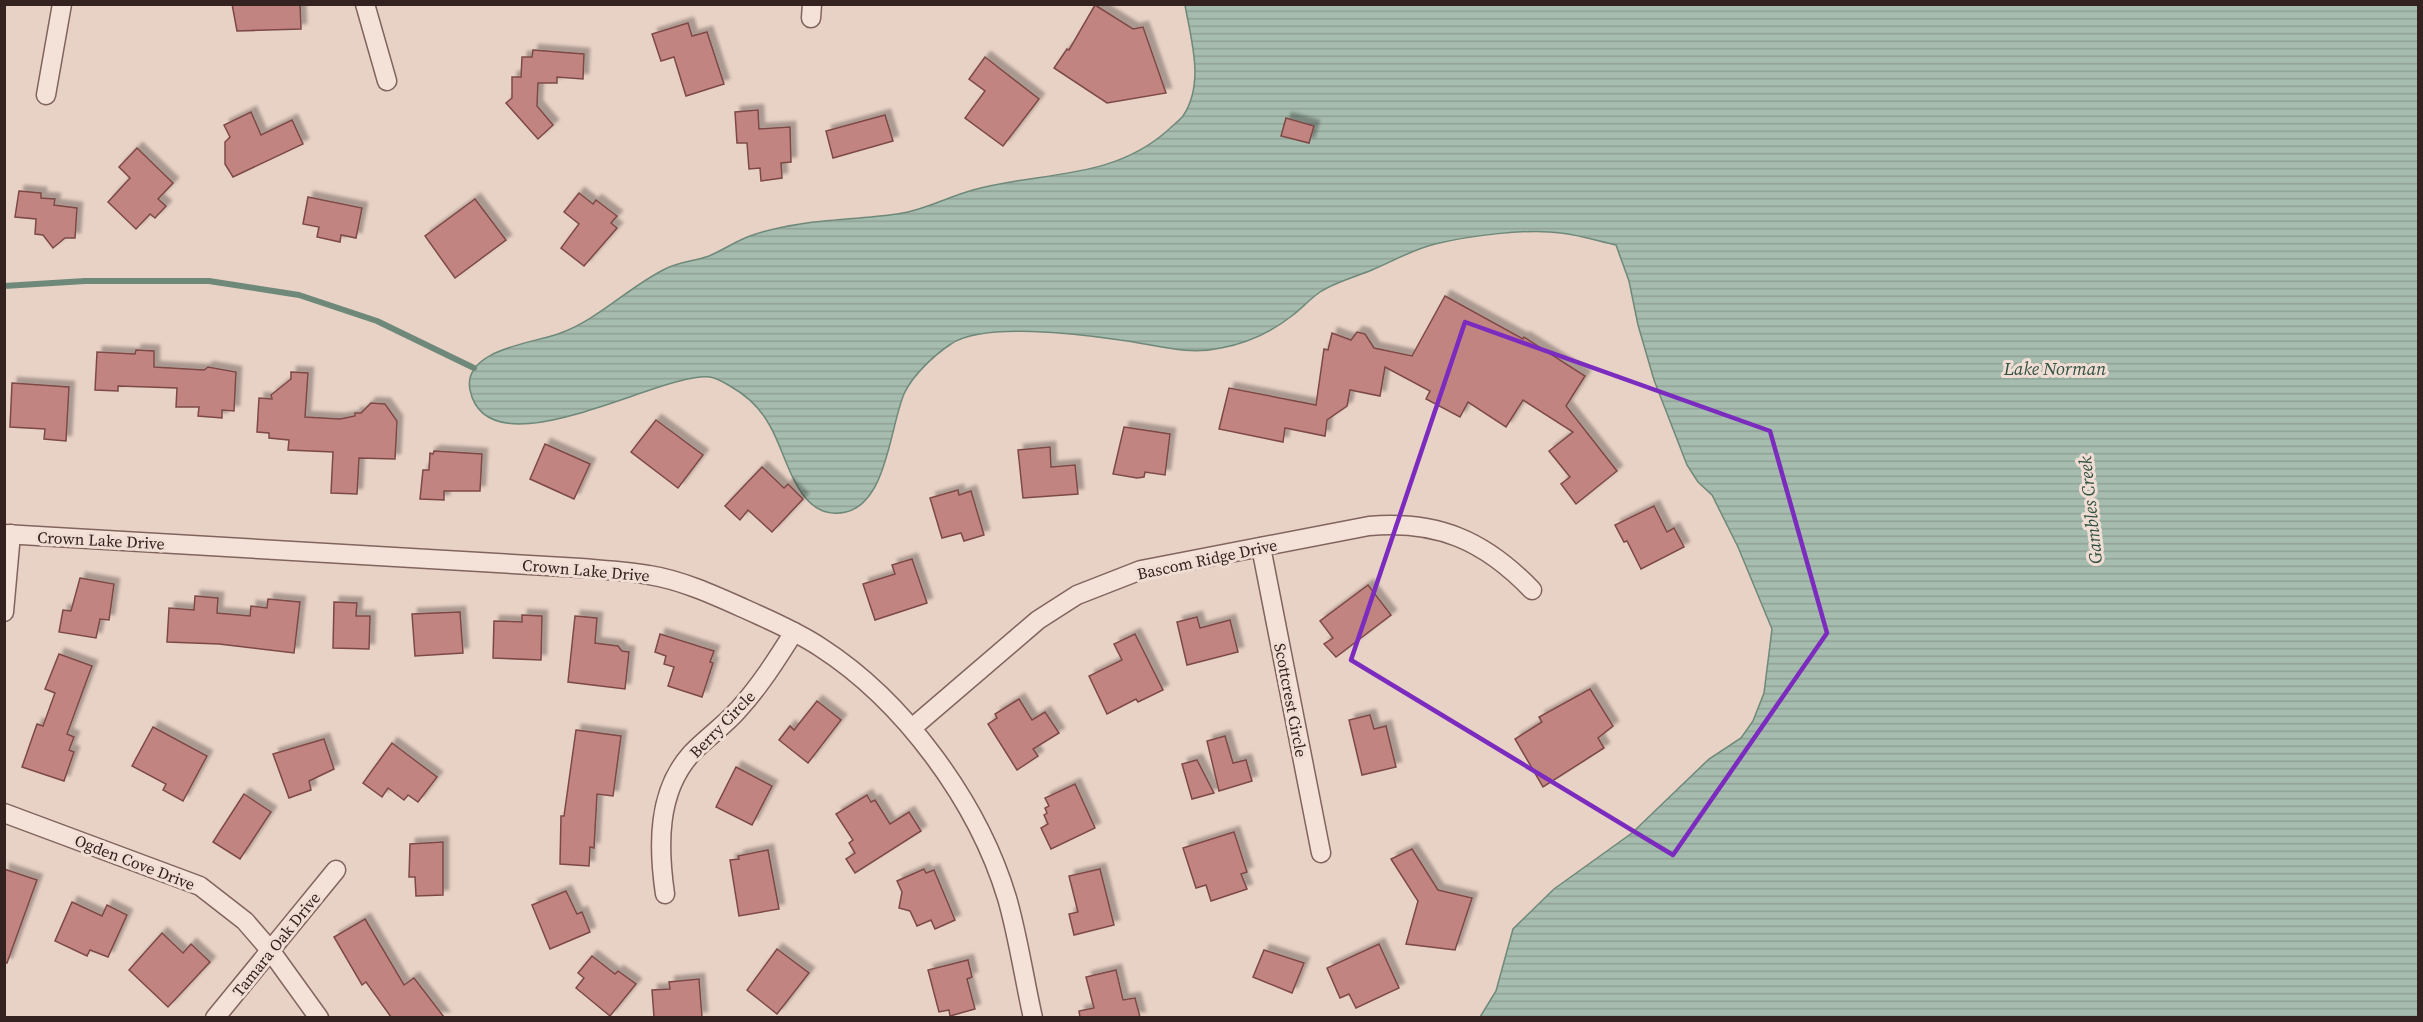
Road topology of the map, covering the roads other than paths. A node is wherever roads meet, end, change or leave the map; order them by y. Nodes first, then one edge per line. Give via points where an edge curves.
1 (62, 4) edge
2 (365, 4) edge
3 (387, 81) dead end
4 (46, 95) dead end
5 (8, 534) edge
6 (1261, 547) junction
7 (1532, 591) dead end
8 (4, 612) edge
9 (794, 632) junction
10 (912, 728) junction
11 (4, 813) edge
12 (1321, 853) dead end
13 (336, 870) dead end
14 (665, 894) dead end
15 (270, 950) junction
16 (215, 1017) edge
17 (319, 1017) edge
18 (1033, 1017) edge

1 - 4 street
2 - 3 street
5 - 8 street
5 - 9 street, Crown Lake Drive via 651,575 709,593
6 - 7 street, Bascom Ridge Drive via 1369,526 1395,524 1442,531 1495,556
6 - 10 street, Bascom Ridge Drive via 1141,570 1077,595 1038,620
6 - 12 street, Scottcrest Circle
9 - 10 street, Crown Lake Drive via 850,668
9 - 14 street, Berry Circle via 758,688 689,756 675,780 660,836
10 - 18 street, Crown Lake Drive via 958,792 993,861 1007,898
11 - 15 street, Ogden Cove Drive via 200,886 244,921
13 - 15 street, Tamara Oak Drive
15 - 16 street, Tamara Oak Drive
15 - 17 street, Ogden Cove Drive

